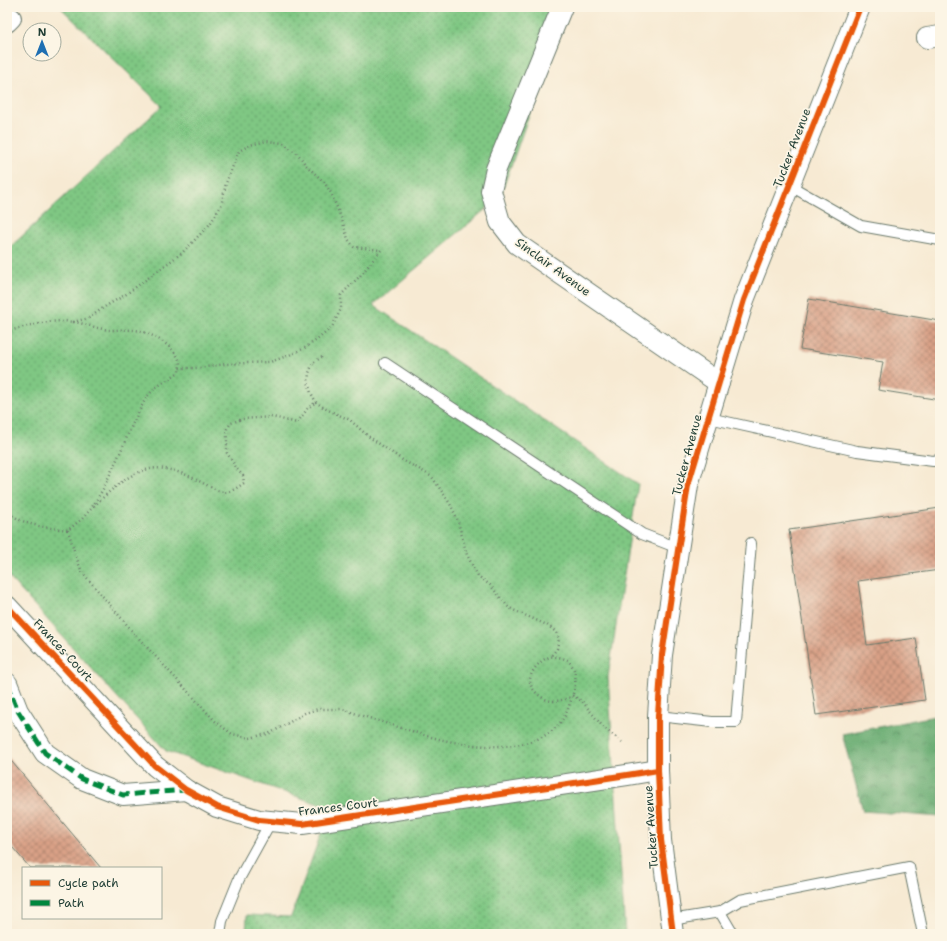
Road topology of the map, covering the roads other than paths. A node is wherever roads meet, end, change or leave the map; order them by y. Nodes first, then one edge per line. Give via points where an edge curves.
1 (562, 7) edge
2 (860, 7) edge
3 (789, 185) junction
4 (940, 240) edge
5 (385, 363) dead end
6 (720, 383) junction
7 (709, 418) junction
8 (940, 460) edge
9 (751, 542) dead end
10 (678, 548) junction
11 (7, 606) edge
12 (7, 683) edge
13 (658, 716) junction
14 (658, 770) junction
15 (186, 790) junction
16 (271, 821) junction
17 (720, 912) junction
18 (672, 927) edge
19 (220, 934) edge
20 (733, 934) edge
21 (923, 934) edge

1 - 6 street, Sinclair Avenue via 496,169 491,191 500,222 517,244
2 - 3 street, Tucker Avenue
3 - 4 lane via 861,226
3 - 6 street, Tucker Avenue via 744,300
5 - 10 lane via 642,534
6 - 7 street, Tucker Avenue
7 - 8 lane via 857,451
7 - 10 street, Tucker Avenue via 688,485
9 - 13 lane via 736,722
10 - 13 street, Tucker Avenue via 662,654
11 - 15 street, Frances Court via 155,766
12 - 15 street via 18,711 45,753 82,779 123,795
13 - 14 street, Tucker Avenue
14 - 16 street, Frances Court via 302,824
14 - 18 street, Tucker Avenue via 661,840
15 - 16 street, Frances Court via 217,807 259,820
16 - 19 lane via 239,879 222,921
17 - 18 lane
17 - 20 lane
17 - 21 lane via 740,900 909,867

